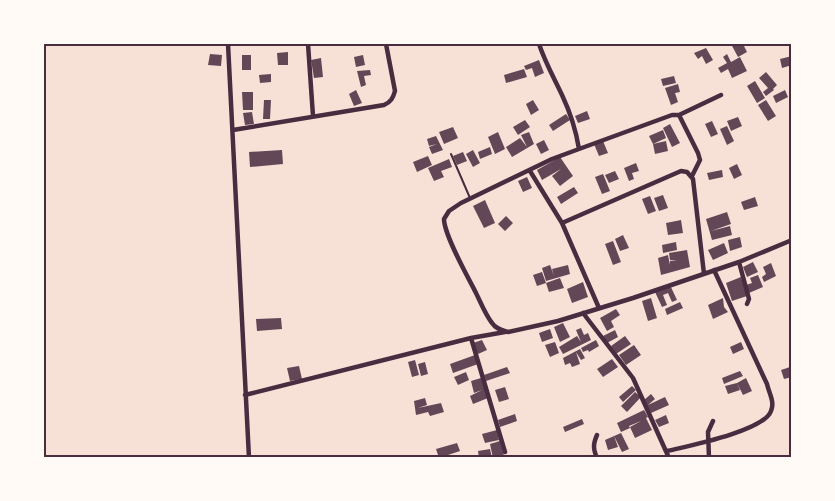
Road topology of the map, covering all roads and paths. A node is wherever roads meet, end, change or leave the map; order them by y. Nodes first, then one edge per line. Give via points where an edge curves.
1 (228, 44) edge
2 (308, 44) edge
3 (386, 44) edge
4 (539, 44) edge
5 (721, 95) dead end
6 (313, 116) junction
7 (679, 116) junction
8 (233, 130) junction
9 (579, 149) junction
10 (451, 154) dead end
11 (530, 171) junction
12 (692, 176) junction
13 (470, 198) junction
14 (562, 223) junction
15 (792, 240) edge
16 (739, 262) junction
17 (714, 270) junction
18 (704, 274) junction
19 (747, 304) dead end
20 (599, 308) junction
21 (583, 313) junction
22 (508, 332) junction
23 (471, 338) junction
24 (245, 395) junction
25 (713, 421) dead end
26 (597, 435) dead end
27 (708, 442) junction
28 (667, 451) junction
29 (505, 452) dead end
30 (249, 458) edge
31 (597, 458) edge
32 (669, 458) edge
33 (709, 458) edge

1 - 8 street
2 - 6 street
3 - 6 street via 395,91 391,100 384,105
4 - 9 street via 569,112
5 - 7 street
6 - 8 street
7 - 9 street via 672,115
7 - 12 street via 700,160
8 - 24 street
9 - 11 street
10 - 13 lane
11 - 13 street
11 - 14 street
12 - 14 street via 681,171
12 - 18 street
13 - 22 street via 447,213 446,229 488,317 496,327
14 - 20 street
15 - 16 street
16 - 17 street
16 - 19 street
17 - 18 street
17 - 27 street via 773,404 768,417 760,423
18 - 20 street
20 - 21 street
21 - 22 street
21 - 28 street via 633,378
22 - 23 street
23 - 24 street
23 - 29 street
24 - 30 street
25 - 27 street
26 - 31 street via 593,450
27 - 28 street
27 - 33 street
28 - 32 street

